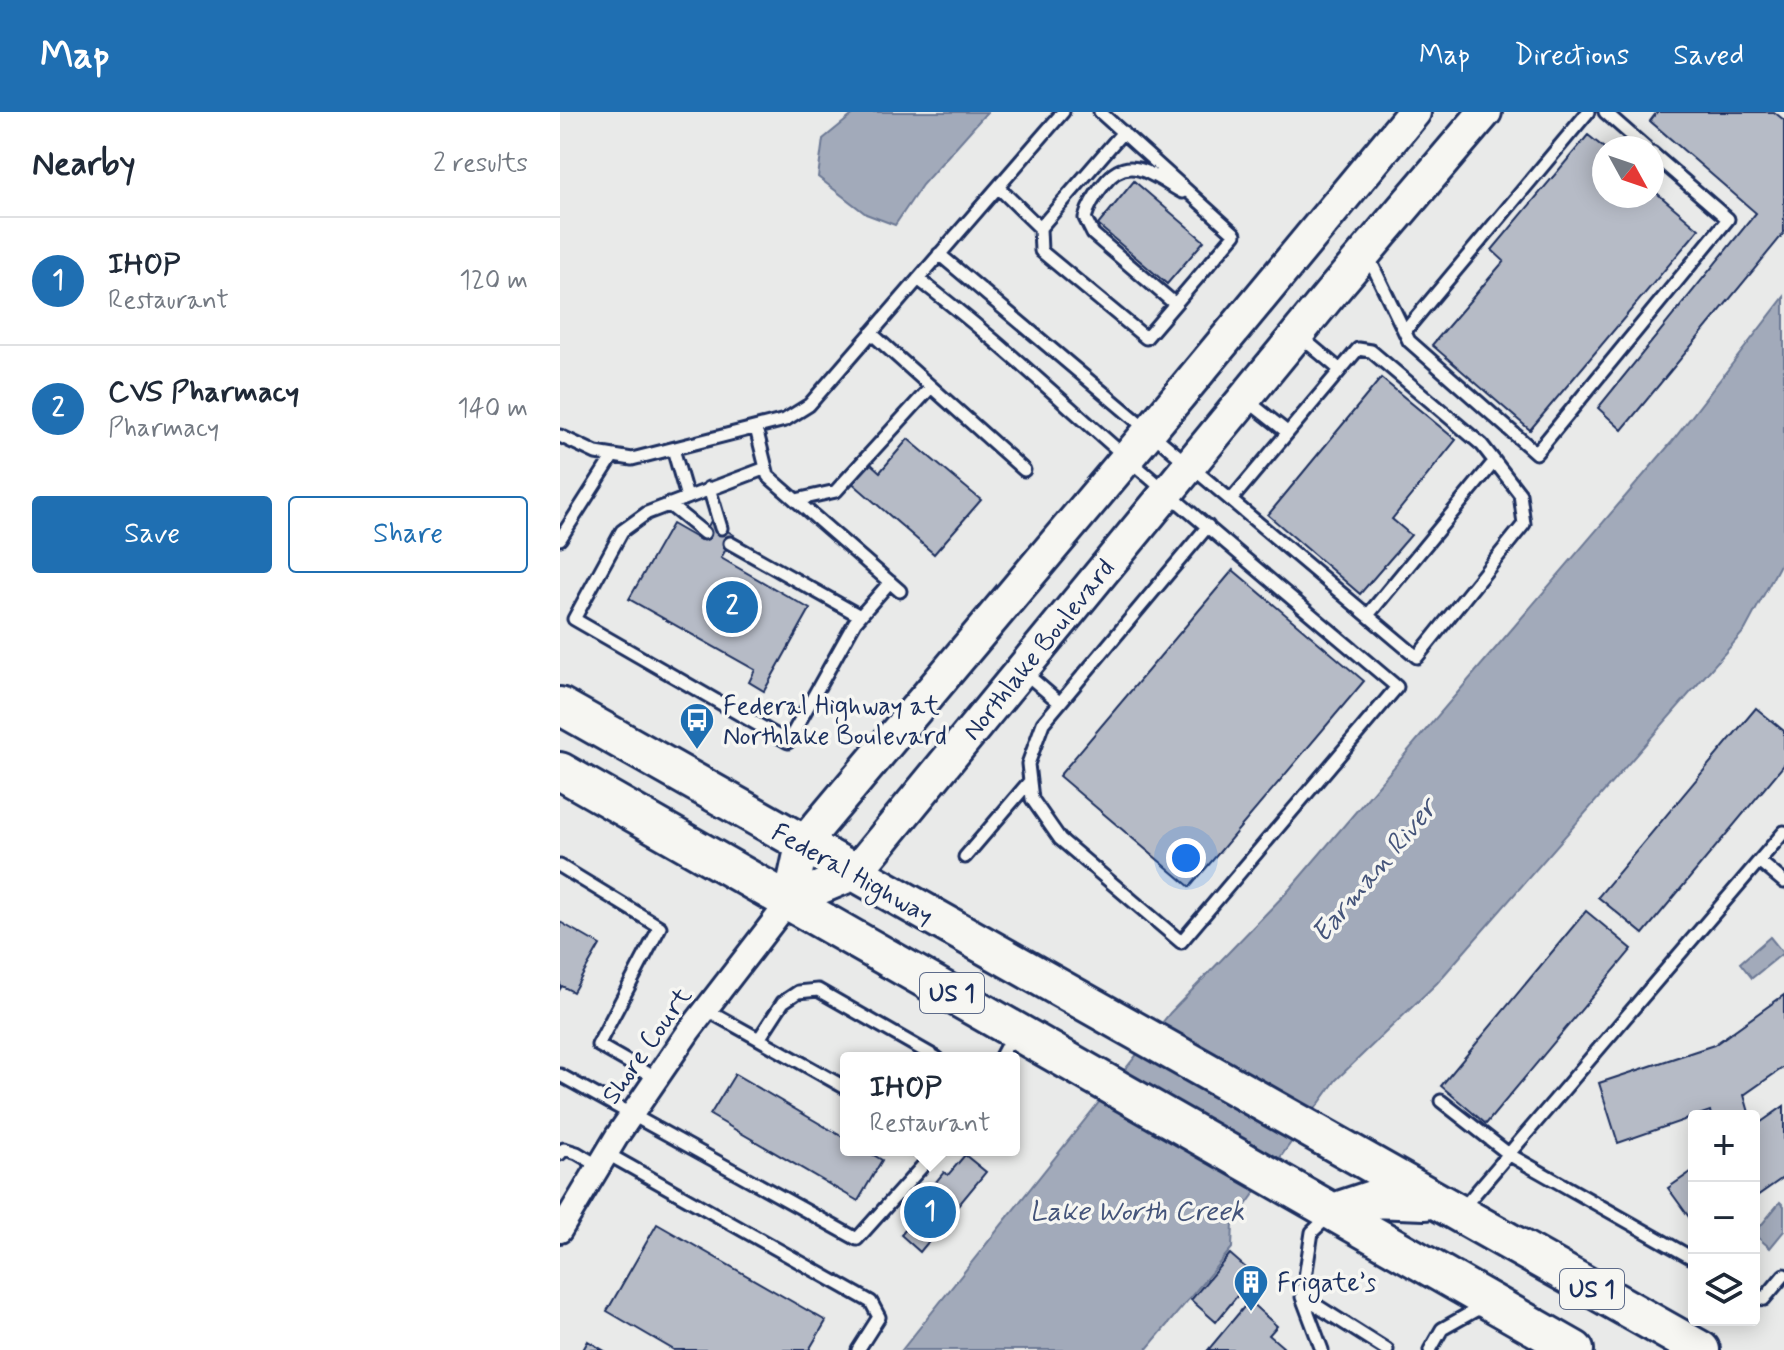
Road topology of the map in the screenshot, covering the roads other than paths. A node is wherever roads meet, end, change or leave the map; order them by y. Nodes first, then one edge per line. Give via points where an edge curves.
1 (1063, 112) edge
2 (1100, 112) edge
3 (1414, 112) edge
4 (1485, 112) edge
5 (1588, 112) edge
6 (1607, 113) edge
7 (1123, 132) junction
8 (1633, 136) edge
9 (1664, 163) edge
10 (999, 188) junction
11 (1200, 202) junction
12 (1040, 228) junction
13 (1366, 252) junction
14 (939, 254) junction
15 (918, 279) junction
16 (1175, 304) junction
17 (1405, 331) junction
18 (871, 333) junction
19 (1297, 334) junction
20 (1339, 369) junction
21 (931, 387) junction
22 (1245, 398) junction
23 (756, 428) junction
24 (1287, 432) junction
25 (1148, 433) junction
26 (560, 436) edge
27 (673, 449) junction
28 (613, 456) junction
29 (1127, 459) junction
30 (1494, 462) junction
31 (1189, 465) junction
32 (766, 468) junction
33 (1024, 470) dead end
34 (709, 488) junction
35 (1168, 491) junction
36 (687, 497) junction
37 (1232, 499) junction
38 (796, 500) junction
39 (668, 504) junction
40 (1208, 526) junction
41 (721, 528) dead end
42 (704, 533) dead end
43 (560, 539) edge
44 (730, 543) dead end
45 (890, 582) junction
46 (900, 591) dead end
47 (1368, 615) junction
48 (860, 616) junction
49 (1022, 670) junction
50 (1060, 703) junction
51 (560, 706) edge
52 (560, 771) edge
53 (1029, 782) junction
54 (1784, 832) edge
55 (802, 845) junction
56 (965, 857) dead end
57 (1759, 861) junction
58 (560, 866) edge
59 (855, 873) junction
60 (1784, 882) edge
61 (790, 900) junction
62 (705, 1009) junction
63 (759, 1039) junction
64 (1008, 1044) edge
65 (926, 1052) edge
66 (560, 1075) edge
67 (656, 1078) junction
68 (840, 1085) edge
69 (1441, 1101) dead end
70 (631, 1115) junction
71 (560, 1154) edge
72 (1510, 1155) junction
73 (932, 1156) edge
74 (603, 1160) junction
75 (1292, 1189) joint
76 (1446, 1208) junction
77 (1333, 1212) junction
78 (560, 1231) edge
79 (1688, 1256) edge
80 (1784, 1275) edge
81 (1302, 1297) junction
82 (1760, 1297) edge
83 (1490, 1302) junction
84 (858, 1350) edge
85 (1322, 1350) edge
86 (1387, 1350) edge
87 (1430, 1350) edge
88 (1575, 1350) edge
89 (1701, 1350) edge

1 - 10 lane
2 - 7 lane
3 - 25 main road, Northlake Boulevard
4 - 13 main road, Northlake Boulevard
5 - 17 lane
6 - 8 lane
7 - 11 lane
7 - 12 lane
9 - 17 lane via 1728,219 1536,453 1409,341
10 - 12 lane
10 - 14 lane
11 - 16 lane via 1235,234
11 - 16 lane via 1138,168 1122,167 1089,203 1085,218 1093,234
12 - 16 lane via 1041,251 1146,338
13 - 17 lane
13 - 19 main road, Northlake Boulevard
14 - 15 lane
14 - 25 lane
15 - 18 lane
15 - 29 lane
18 - 21 lane
18 - 23 lane via 809,405 785,420
19 - 20 lane
19 - 22 main road, Northlake Boulevard
20 - 24 lane
20 - 30 lane via 1358,349 1371,351 1482,445
21 - 33 lane
21 - 38 lane via 836,491
22 - 24 lane
22 - 31 main road, Northlake Boulevard
23 - 27 lane
23 - 32 lane
24 - 37 lane
25 - 29 main road, Northlake Boulevard
25 - 31 lane
26 - 28 lane
27 - 28 lane via 632,459
27 - 36 lane
28 - 43 lane
29 - 35 lane
29 - 55 main road, Northlake Boulevard
30 - 47 lane
30 - 47 lane via 1520,494 1524,524 1417,657
31 - 35 main road, Northlake Boulevard
31 - 37 lane
32 - 34 lane
32 - 38 lane via 768,476
34 - 36 lane
34 - 41 lane
35 - 40 lane
35 - 49 main road, Northlake Boulevard
36 - 39 lane
37 - 47 lane
38 - 45 lane
39 - 42 lane
39 - 48 lane via 622,531 574,619 788,742
40 - 50 lane
40 - 53 lane via 1397,687 1181,942 1060,839 1032,799
44 - 48 lane
45 - 46 lane
45 - 48 lane
49 - 50 lane
49 - 59 main road, Northlake Boulevard
50 - 53 lane via 1043,723 1028,764
51 - 55 main road, Federal Highway / US 1
52 - 61 main road, Federal Highway / US 1
53 - 56 lane
54 - 57 lane
55 - 59 main road, Federal Highway / US 1
55 - 61 main road, Northlake Boulevard
57 - 60 lane
57 - 72 lane
58 - 67 lane via 660,927 598,1045
59 - 61 main road, Northlake Boulevard
59 - 76 main road, Federal Highway / US 1
61 - 62 street, Shore Court
61 - 64 main road, Federal Highway / US 1
62 - 63 lane
62 - 67 street, Shore Court
63 - 65 lane via 783,1002 798,992 818,990
63 - 68 lane
64 - 75 main road, Federal Highway / US 1 via 1113,1085
66 - 70 lane
67 - 70 street, Shore Court
69 - 72 lane
70 - 73 lane via 857,1239
70 - 74 street, Shore Court
71 - 74 lane via 564,1149
72 - 76 lane
72 - 79 lane
74 - 78 street, Shore Court
74 - 84 lane via 871,1302 879,1317
75 - 77 main road, US 1 / US 1
76 - 77 main road via 1372,1199
76 - 89 main road, US 1
77 - 81 lane via 1312,1232
77 - 83 main road, US 1 / US 1
80 - 82 lane via 1764,1299
81 - 85 lane
81 - 86 lane
83 - 87 lane via 1442,1329
83 - 88 main road, US 1 / US 1

